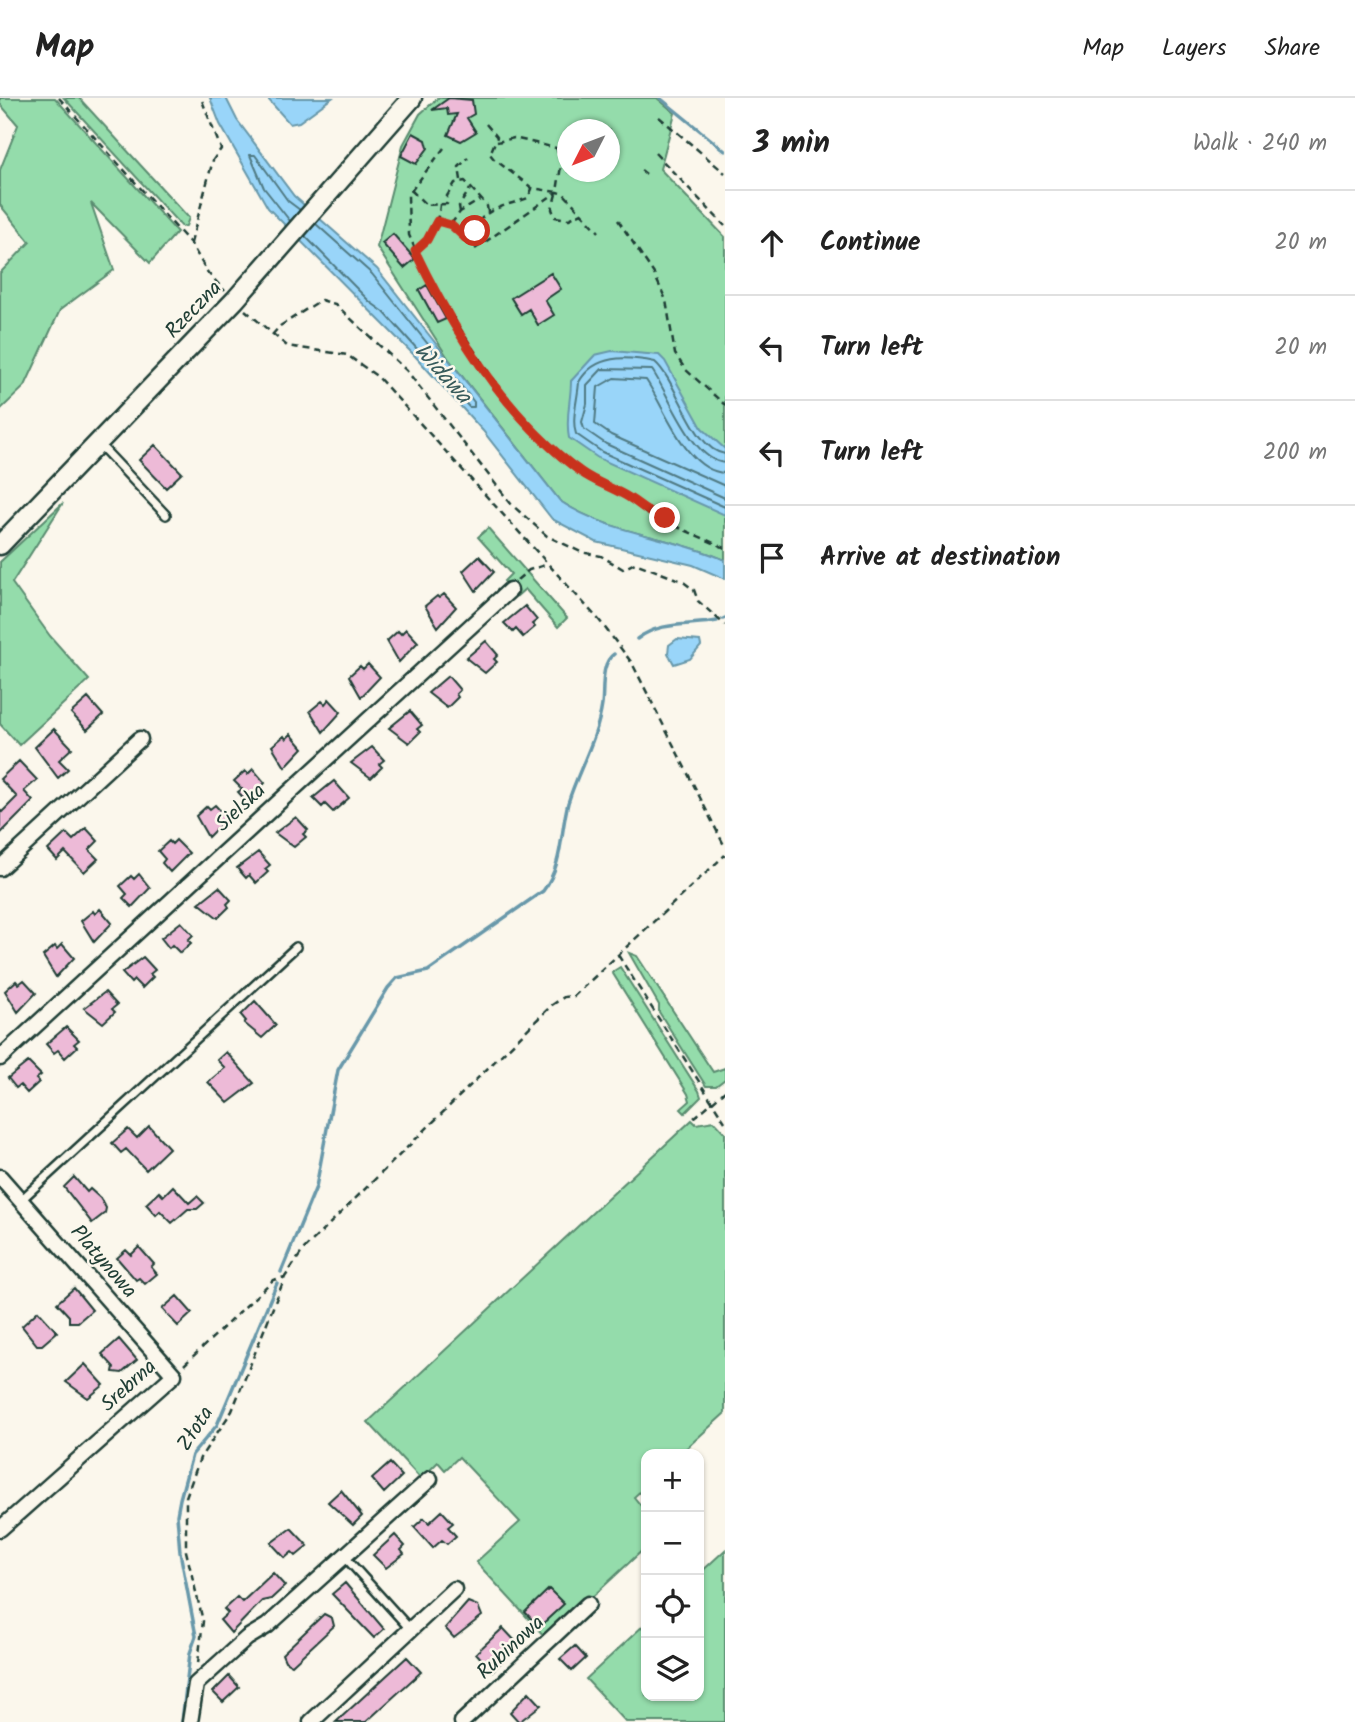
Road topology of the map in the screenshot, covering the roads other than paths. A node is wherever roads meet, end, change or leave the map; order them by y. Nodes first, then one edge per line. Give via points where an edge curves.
1 (412, 98) edge
2 (98, 443) junction
3 (166, 514) dead end
4 (0, 545) edge
5 (510, 590) road end
6 (140, 739) dead end
7 (0, 868) edge
8 (296, 947) dead end
9 (0, 1058) edge
10 (0, 1177) edge
11 (20, 1200) junction
12 (174, 1374) joint
13 (430, 1479) dead end
14 (0, 1529) edge
15 (344, 1556) junction
16 (454, 1589) dead end
17 (588, 1604) dead end
18 (411, 1629) junction
19 (190, 1722) edge
20 (311, 1722) edge
21 (462, 1722) edge

1 - 2 street, Rzeczna via 274,256
2 - 3 lane
2 - 4 street, Rzeczna
5 - 9 street, Sielska
6 - 7 street
8 - 11 lane
10 - 11 street, Platynowa
11 - 12 street, Platynowa
12 - 14 street, Srebrna
13 - 15 street
15 - 18 lane
15 - 19 street via 196,1684
16 - 18 street
17 - 21 street, Rubinowa
18 - 20 street

